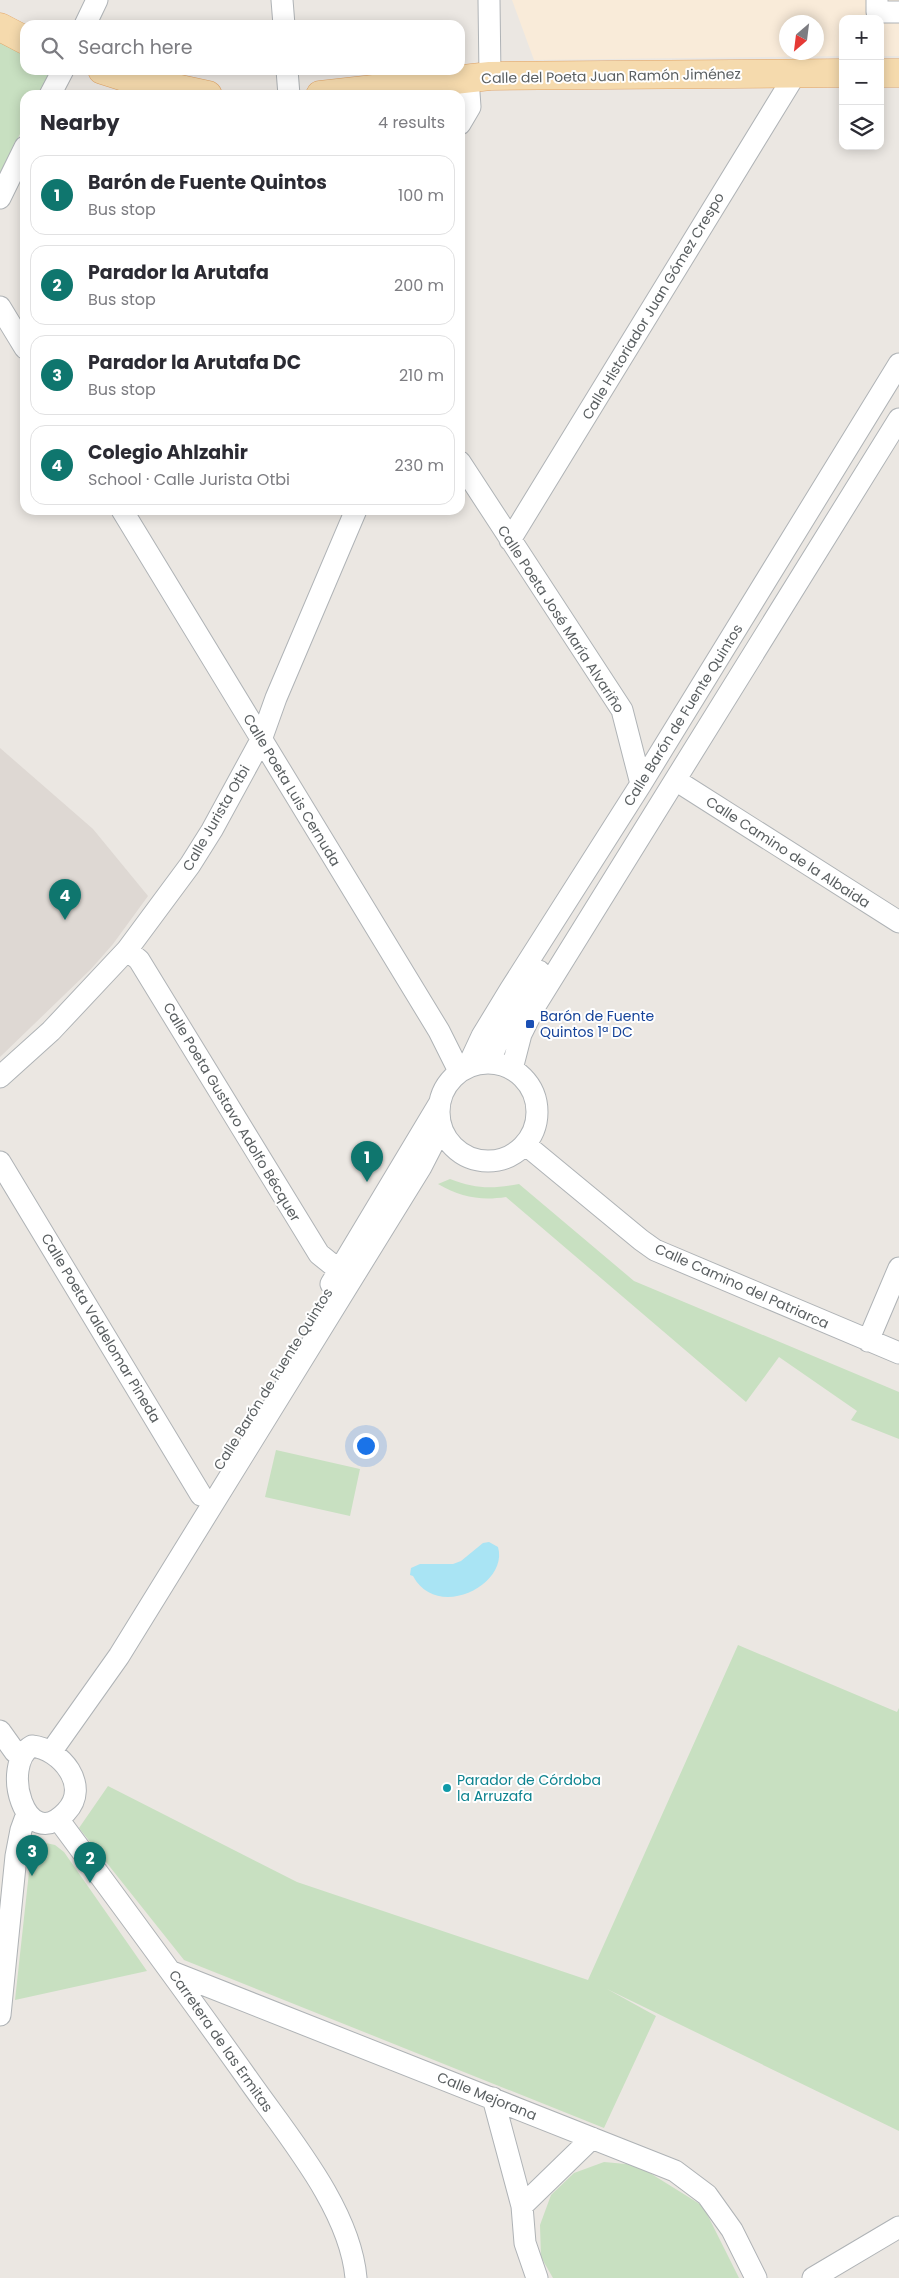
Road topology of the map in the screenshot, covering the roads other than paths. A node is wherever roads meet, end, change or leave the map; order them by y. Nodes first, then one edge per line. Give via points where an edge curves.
1 (97, 0) edge
2 (282, 0) edge
3 (489, 0) edge
4 (877, 0) edge
5 (899, 12) edge
6 (87, 20) edge
7 (284, 20) edge
8 (0, 26) edge
9 (20, 37) edge
10 (796, 73) junction
11 (839, 73) edge
12 (884, 73) edge
13 (899, 73) edge
14 (60, 75) edge
15 (118, 75) edge
16 (288, 75) edge
17 (479, 77) junction
18 (53, 90) edge
19 (185, 90) edge
20 (289, 90) edge
21 (364, 90) edge
22 (465, 116) edge
23 (20, 157) edge
24 (0, 198) edge
25 (0, 307) edge
26 (20, 340) edge
27 (899, 364) edge
28 (899, 388) edge
29 (899, 419) edge
30 (465, 470) edge
31 (125, 515) edge
32 (354, 515) edge
33 (510, 540) junction
34 (261, 740) junction
35 (677, 781) junction
36 (641, 784) junction
37 (899, 922) edge
38 (128, 950) junction
39 (439, 1031) junction
40 (482, 1036) junction
41 (489, 1062) junction
42 (464, 1069) junction
43 (512, 1069) junction
44 (0, 1078) edge
45 (439, 1104) junction
46 (441, 1128) junction
47 (526, 1145) junction
48 (459, 1152) junction
49 (0, 1162) edge
50 (421, 1167) junction
51 (899, 1268) edge
52 (340, 1270) junction
53 (868, 1341) junction
54 (899, 1354) edge
55 (201, 1495) junction
56 (119, 1656) junction
57 (0, 1732) edge
58 (16, 1752) junction
59 (51, 1752) junction
60 (1, 1783) edge
61 (26, 1819) junction
62 (58, 1819) junction
63 (172, 1972) junction
64 (0, 2015) edge
65 (493, 2098) junction
66 (592, 2138) junction
67 (522, 2206) junction
68 (899, 2227) edge
69 (356, 2278) edge
70 (537, 2278) edge
71 (756, 2278) edge
72 (813, 2278) edge

1 - 6 street
2 - 7 street
3 - 17 street
4 - 5 street via 877,12
8 - 9 main road
10 - 11 main road, Calle del Poeta Juan Ramón Jiménez
10 - 17 main road, Calle del Poeta Juan Ramón Jiménez
10 - 33 street, Calle Historiador Juan Gómez Crespo
12 - 13 main road
14 - 18 street
15 - 19 main road
16 - 20 street
17 - 21 main road, Calle del Poeta Juan Ramón Jiménez
17 - 22 street
23 - 24 street
25 - 26 street
27 - 36 street, Calle Barón de Fuente Quintos
28 - 41 street, Calle Barón de Fuente Quintos via 519,1003
29 - 35 street, Calle Barón de Fuente Quintos
30 - 33 street, Calle Poeta José María Alvariño
31 - 34 street, Calle Poeta Luis Cernuda
32 - 34 street, Calle Jurista Otbi
33 - 36 street, Calle Poeta José María Alvariño via 622,710
34 - 38 street, Calle Jurista Otbi via 190,865
34 - 39 street, Calle Poeta Luis Cernuda
35 - 37 street, Calle Camino de la Albaida
35 - 43 street, Calle Barón de Fuente Quintos via 535,1006 521,1034
36 - 40 street, Calle Barón de Fuente Quintos
38 - 44 street, Calle Jurista Otbi via 51,1031
38 - 52 street, Calle Poeta Gustavo Adolfo Bécquer via 139,960 319,1254
39 - 40 street via 453,1037
39 - 42 street, Calle Poeta Luis Cernuda
40 - 42 street, Calle Barón de Fuente Quintos
41 - 42 street
41 - 43 street
42 - 45 street via 446,1086
43 - 47 street via 534,1092 538,1108 536,1124
45 - 46 street
45 - 52 street, Calle Barón de Fuente Quintos
46 - 48 street via 448,1142
46 - 50 street, Calle Barón de Fuente Quintos
47 - 48 street via 506,1158 490,1162 474,1160
47 - 53 street, Calle Camino del Patriarca via 655,1250
48 - 50 street
49 - 55 street, Calle Poeta Valdelomar Pineda
50 - 56 street, Calle Barón de Fuente Quintos
51 - 53 street
52 - 55 street, Calle Barón de Fuente Quintos
53 - 54 street, Calle Camino del Patriarca
55 - 56 street, Calle Barón de Fuente Quintos via 116,1634
56 - 59 street, Calle Barón de Fuente Quintos
57 - 58 street
58 - 59 street via 32,1746
58 - 60 street via 7,1760
59 - 62 street via 66,1766 75,1784 72,1805
60 - 61 street via 15,1812
61 - 62 street via 36,1823
61 - 64 street via 20,1830 16,1856
62 - 63 street, Carretera de las Ermitas
63 - 65 street, Calle Mejorana
63 - 69 street, Carretera de las Ermitas via 329,2195 348,2236
65 - 66 street, Calle Mejorana
65 - 67 street
66 - 67 street
66 - 71 street, Calle Mejorana via 675,2171 707,2195 732,2230
67 - 70 street via 525,2242
68 - 72 street

